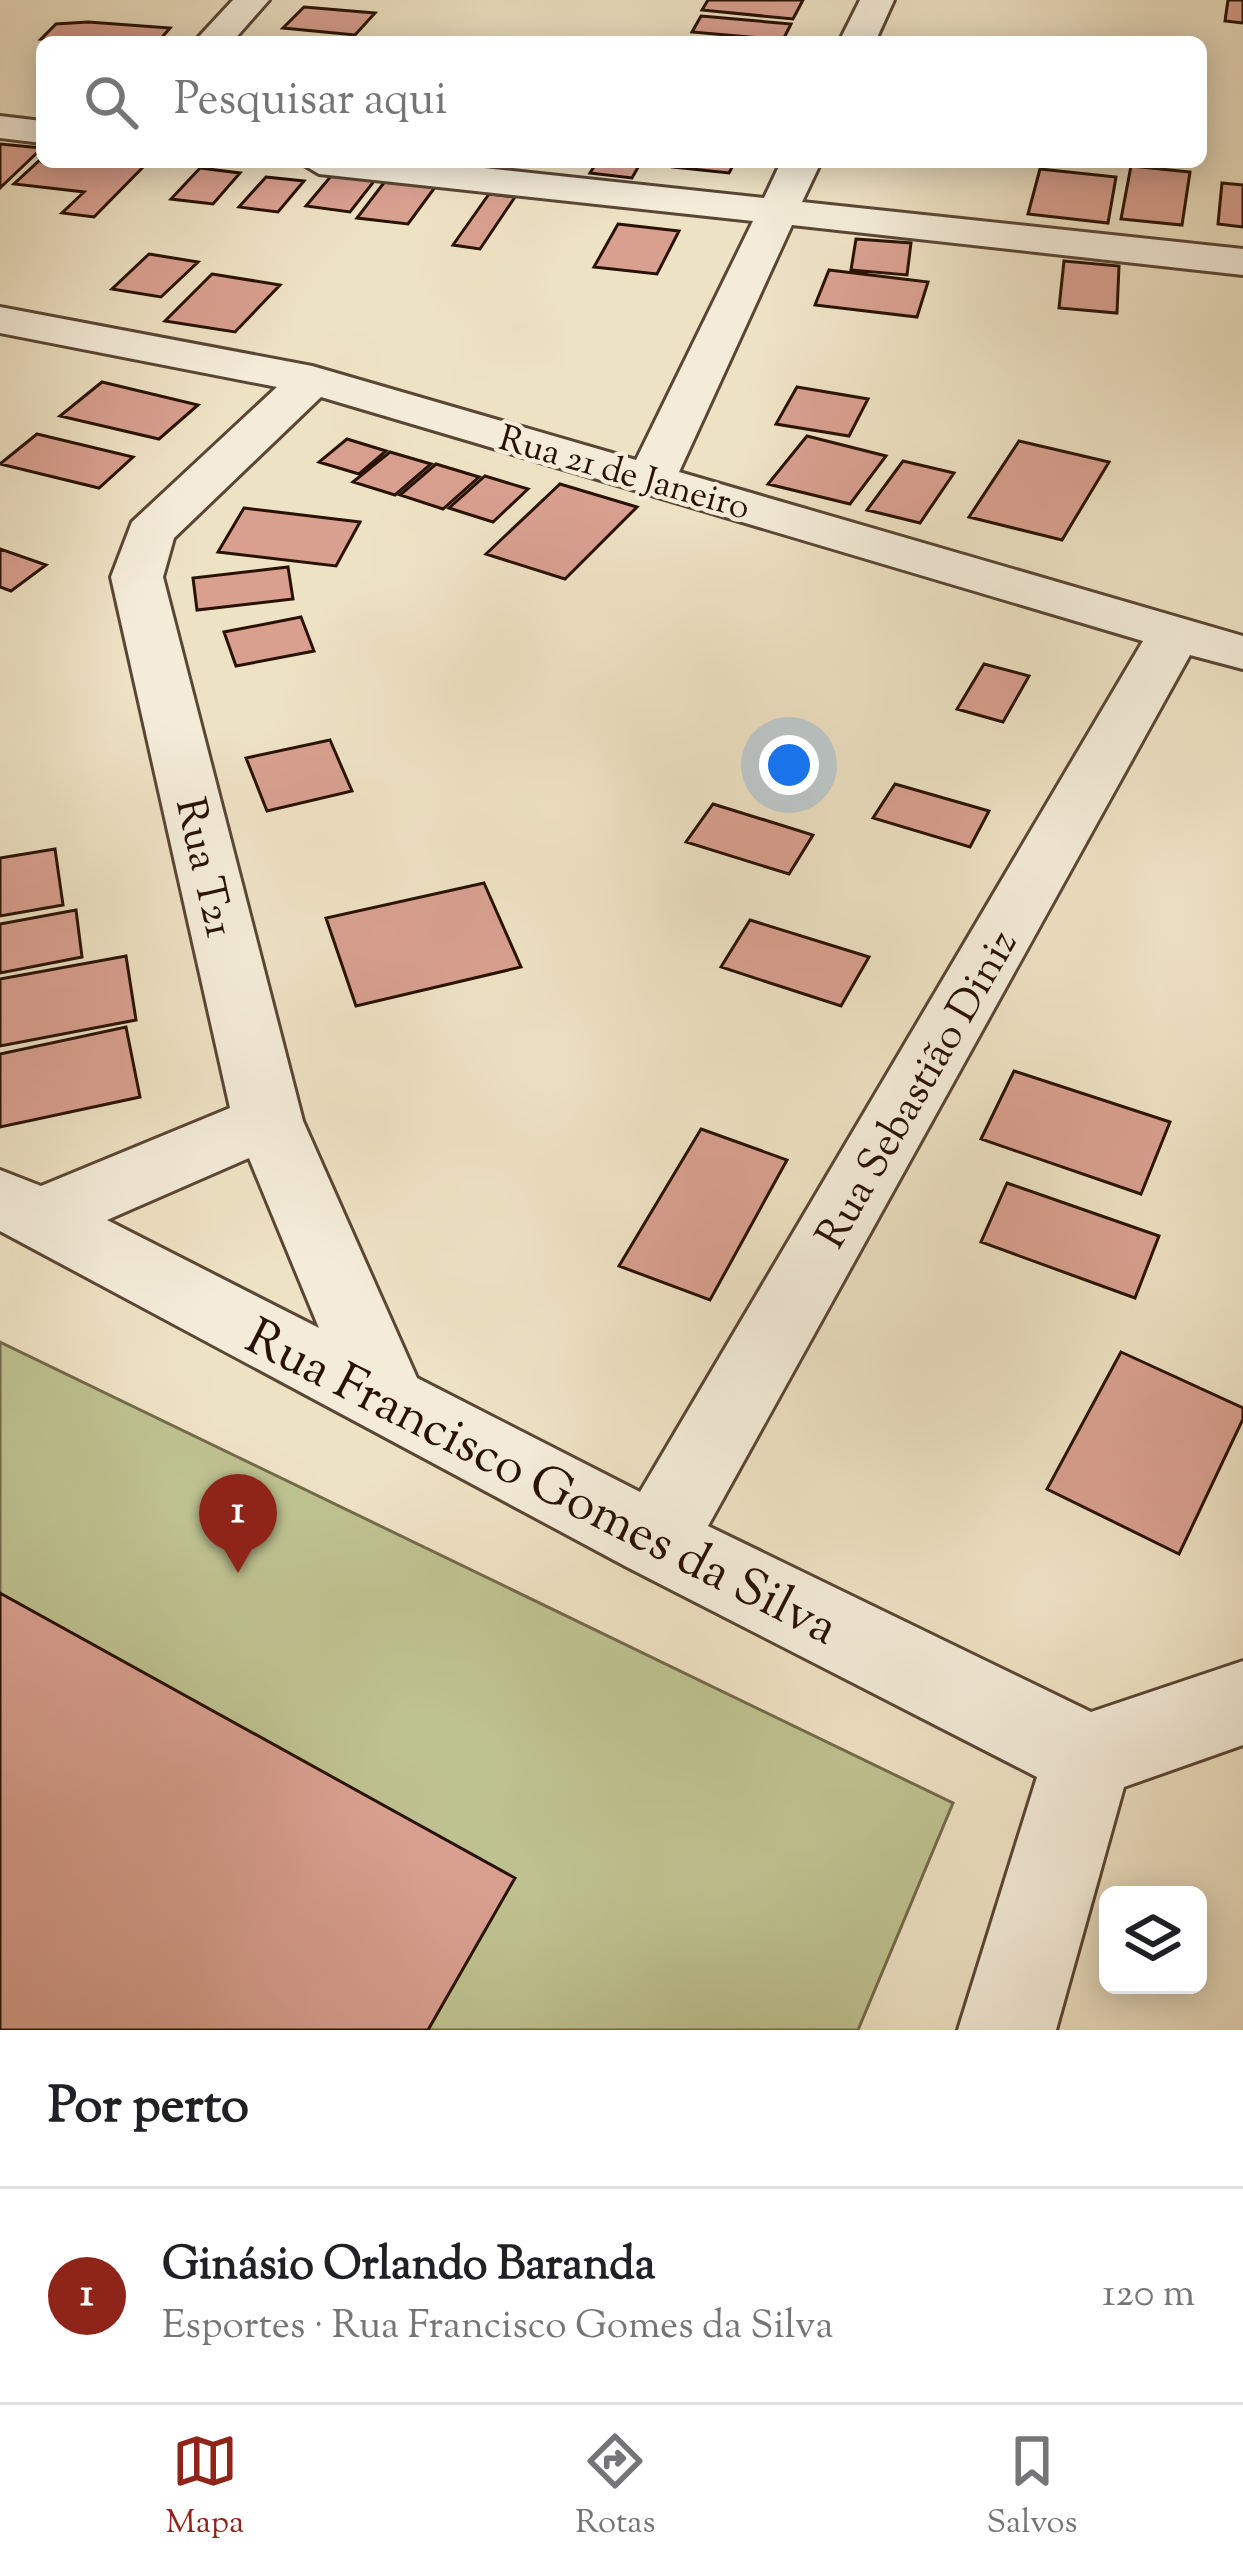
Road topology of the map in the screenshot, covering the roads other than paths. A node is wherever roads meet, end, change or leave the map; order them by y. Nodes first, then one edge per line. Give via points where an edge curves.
1 (252, 0) edge
2 (877, 0) edge
3 (218, 36) edge
4 (860, 36) edge
5 (0, 127) edge
6 (36, 131) edge
7 (373, 168) edge
8 (798, 168) edge
9 (777, 213) junction
10 (1243, 262) edge
11 (0, 320) edge
12 (312, 380) junction
13 (652, 478) junction
14 (1174, 634) junction
15 (1243, 653) edge
16 (268, 1121) junction
17 (19, 1208) edge
18 (389, 1402) junction
19 (656, 1541) junction
20 (1243, 1702) edge
21 (1088, 1756) junction
22 (1007, 2030) edge

1 - 3 street
2 - 4 street
5 - 6 street
7 - 9 street
8 - 9 street
9 - 10 street
9 - 13 street
11 - 12 street, Rua 21 de Janeiro
12 - 13 street, Rua 21 de Janeiro
12 - 16 street, Rua T21 via 150,533 137,578
13 - 14 street, Rua 21 de Janeiro
14 - 15 street, Rua 21 de Janeiro
14 - 19 street, Rua Sebastião Diniz
16 - 17 street
16 - 18 street, Rua T21
17 - 18 street, Rua Francisco Gomes da Silva
18 - 19 street, Rua Francisco Gomes da Silva
19 - 21 street, Rua Francisco Gomes da Silva
20 - 21 street
21 - 22 street

